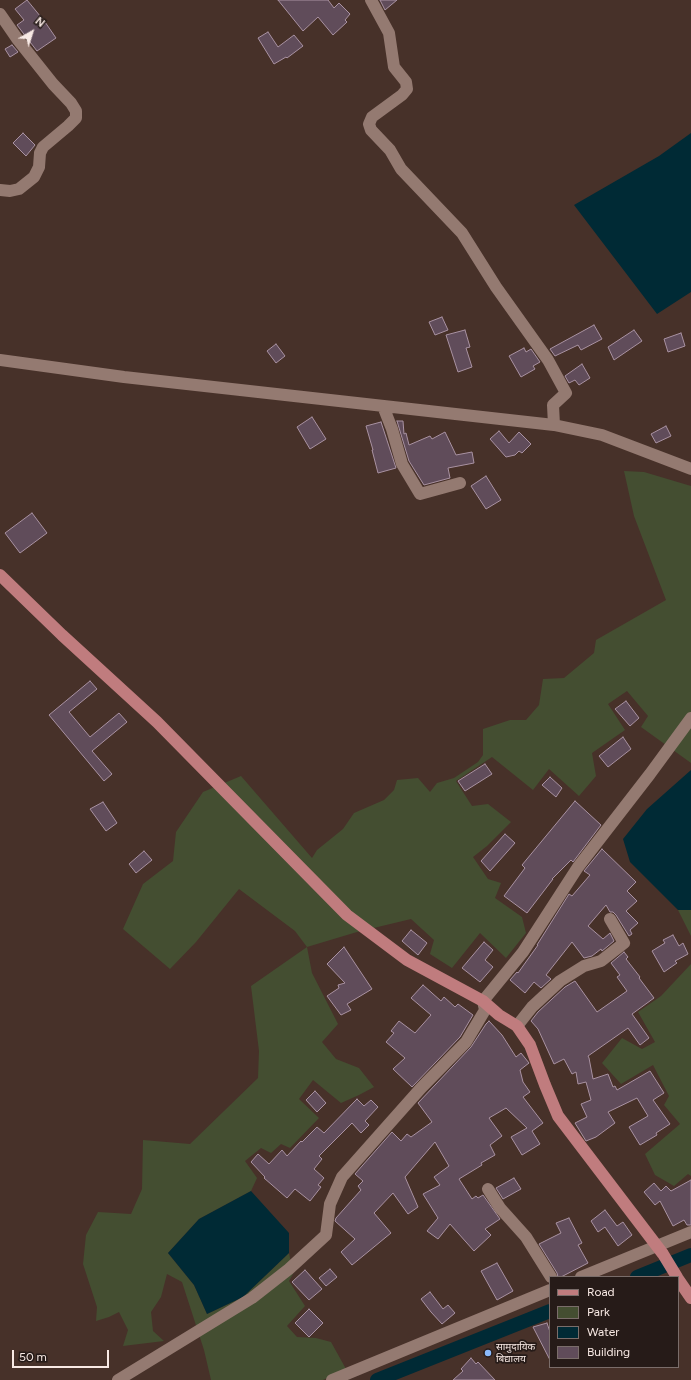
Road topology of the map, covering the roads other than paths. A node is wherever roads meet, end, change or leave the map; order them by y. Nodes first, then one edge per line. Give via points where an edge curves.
1 (371, 0) edge
2 (0, 14) edge
3 (0, 190) edge
4 (0, 360) edge
5 (383, 406) junction
6 (554, 425) junction
7 (691, 469) edge
8 (460, 483) dead end
9 (0, 575) edge
10 (691, 718) edge
11 (610, 919) dead end
12 (483, 1001) junction
13 (517, 1026) junction
14 (488, 1189) dead end
15 (691, 1232) edge
16 (659, 1250) junction
17 (550, 1276) edge
18 (585, 1276) edge
19 (676, 1276) edge
20 (679, 1280) edge
21 (549, 1290) edge
22 (691, 1298) edge
23 (118, 1380) edge
24 (332, 1380) edge

1 - 6 street via 389,33 394,67 406,82 407,89 372,117 369,124 371,130 390,150 401,169 462,233 496,287 548,360 566,392 553,405
2 - 3 street via 76,111 76,118 43,146 39,167 34,177 19,189
4 - 5 street via 124,377
5 - 6 street
5 - 8 street via 402,464 420,494
6 - 7 street via 602,435
9 - 12 main road via 157,722 347,915 407,960
10 - 12 street via 578,867 523,952
11 - 13 street via 624,943 601,961 584,966 560,981 532,1007
12 - 13 main road via 498,1015
12 - 23 street via 485,1010 466,1042 421,1088 342,1178 330,1204 326,1235 252,1298
13 - 16 main road via 530,1045 558,1116
14 - 17 street via 500,1208 526,1237
15 - 16 street
16 - 18 street
16 - 19 main road
20 - 22 main road
21 - 24 street

